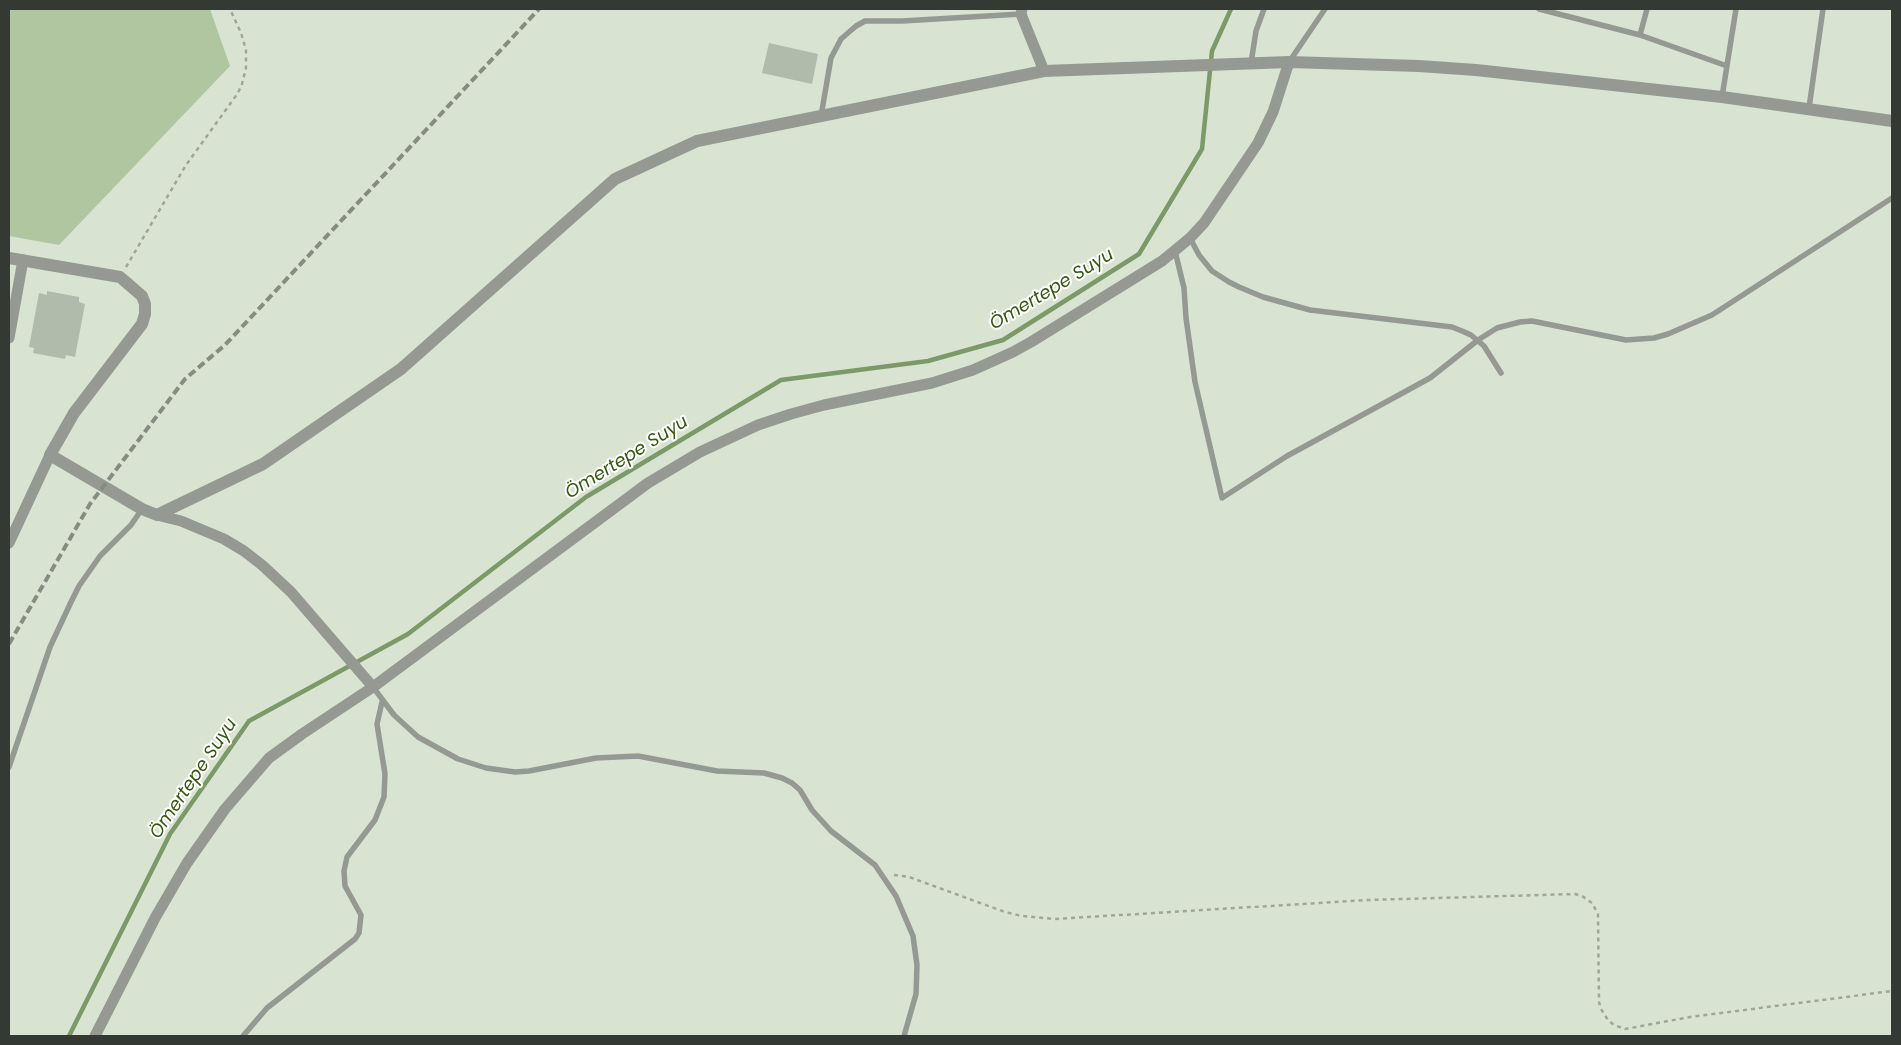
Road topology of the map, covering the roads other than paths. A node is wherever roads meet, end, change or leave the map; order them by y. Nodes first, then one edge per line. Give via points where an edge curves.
1 (1264, 9) edge
2 (1324, 9) edge
3 (1539, 9) edge
4 (1648, 9) edge
5 (1736, 9) edge
6 (1823, 9) edge
7 (1022, 12) edge
8 (1640, 35) junction
9 (1289, 62) junction
10 (1248, 63) junction
11 (1727, 66) junction
12 (1044, 71) junction
13 (1722, 96) junction
14 (1808, 108) junction
15 (822, 116) junction
16 (1892, 121) edge
17 (1892, 198) edge
18 (1190, 238) junction
19 (1175, 251) junction
20 (9, 258) edge
21 (22, 260) junction
22 (9, 338) edge
23 (1478, 340) junction
24 (1501, 373) dead end
25 (50, 455) junction
26 (142, 509) junction
27 (157, 515) junction
28 (9, 543) edge
29 (373, 687) junction
30 (382, 702) junction
31 (9, 766) edge
32 (96, 1036) edge
33 (243, 1036) edge
34 (904, 1036) edge

1 - 10 lane
2 - 9 lane
3 - 8 lane
4 - 8 lane
5 - 11 lane
6 - 14 lane
7 - 12 street
7 - 15 lane via 865,21 841,39 831,58
8 - 11 lane
9 - 10 street
9 - 13 street via 1476,70
9 - 18 street via 1273,112 1258,142 1204,223
10 - 12 street
11 - 13 lane
12 - 15 street
13 - 14 street
14 - 16 street
15 - 27 street via 696,140 615,179 401,369 263,464
17 - 23 lane via 1712,315 1668,334 1626,340 1532,321 1508,324
18 - 19 street
18 - 23 lane via 1212,271 1263,297 1333,314 1452,328
19 - 23 lane via 1184,288 1198,399 1222,498 1287,456 1423,382
19 - 29 street via 1031,342 987,364 932,383 791,414 758,425 700,452 630,496
20 - 21 street
21 - 22 street
21 - 25 street via 120,277 142,296 145,314 142,324 74,413
23 - 24 lane via 1490,352
25 - 26 street
25 - 28 street
26 - 27 street
26 - 31 lane via 100,556 79,586 50,647
27 - 29 street via 204,530 244,551 262,565 290,592
29 - 30 lane
29 - 32 street via 270,758 225,809 170,890
30 - 33 lane via 377,724 385,774 384,797 375,820 347,857 344,871 345,886 361,915 359,933 355,940 267,1008
30 - 34 lane via 406,728 431,746 486,768 529,771 596,758 638,756 710,770 774,775 792,784 831,831 883,874 896,896 913,936 917,965 916,994

